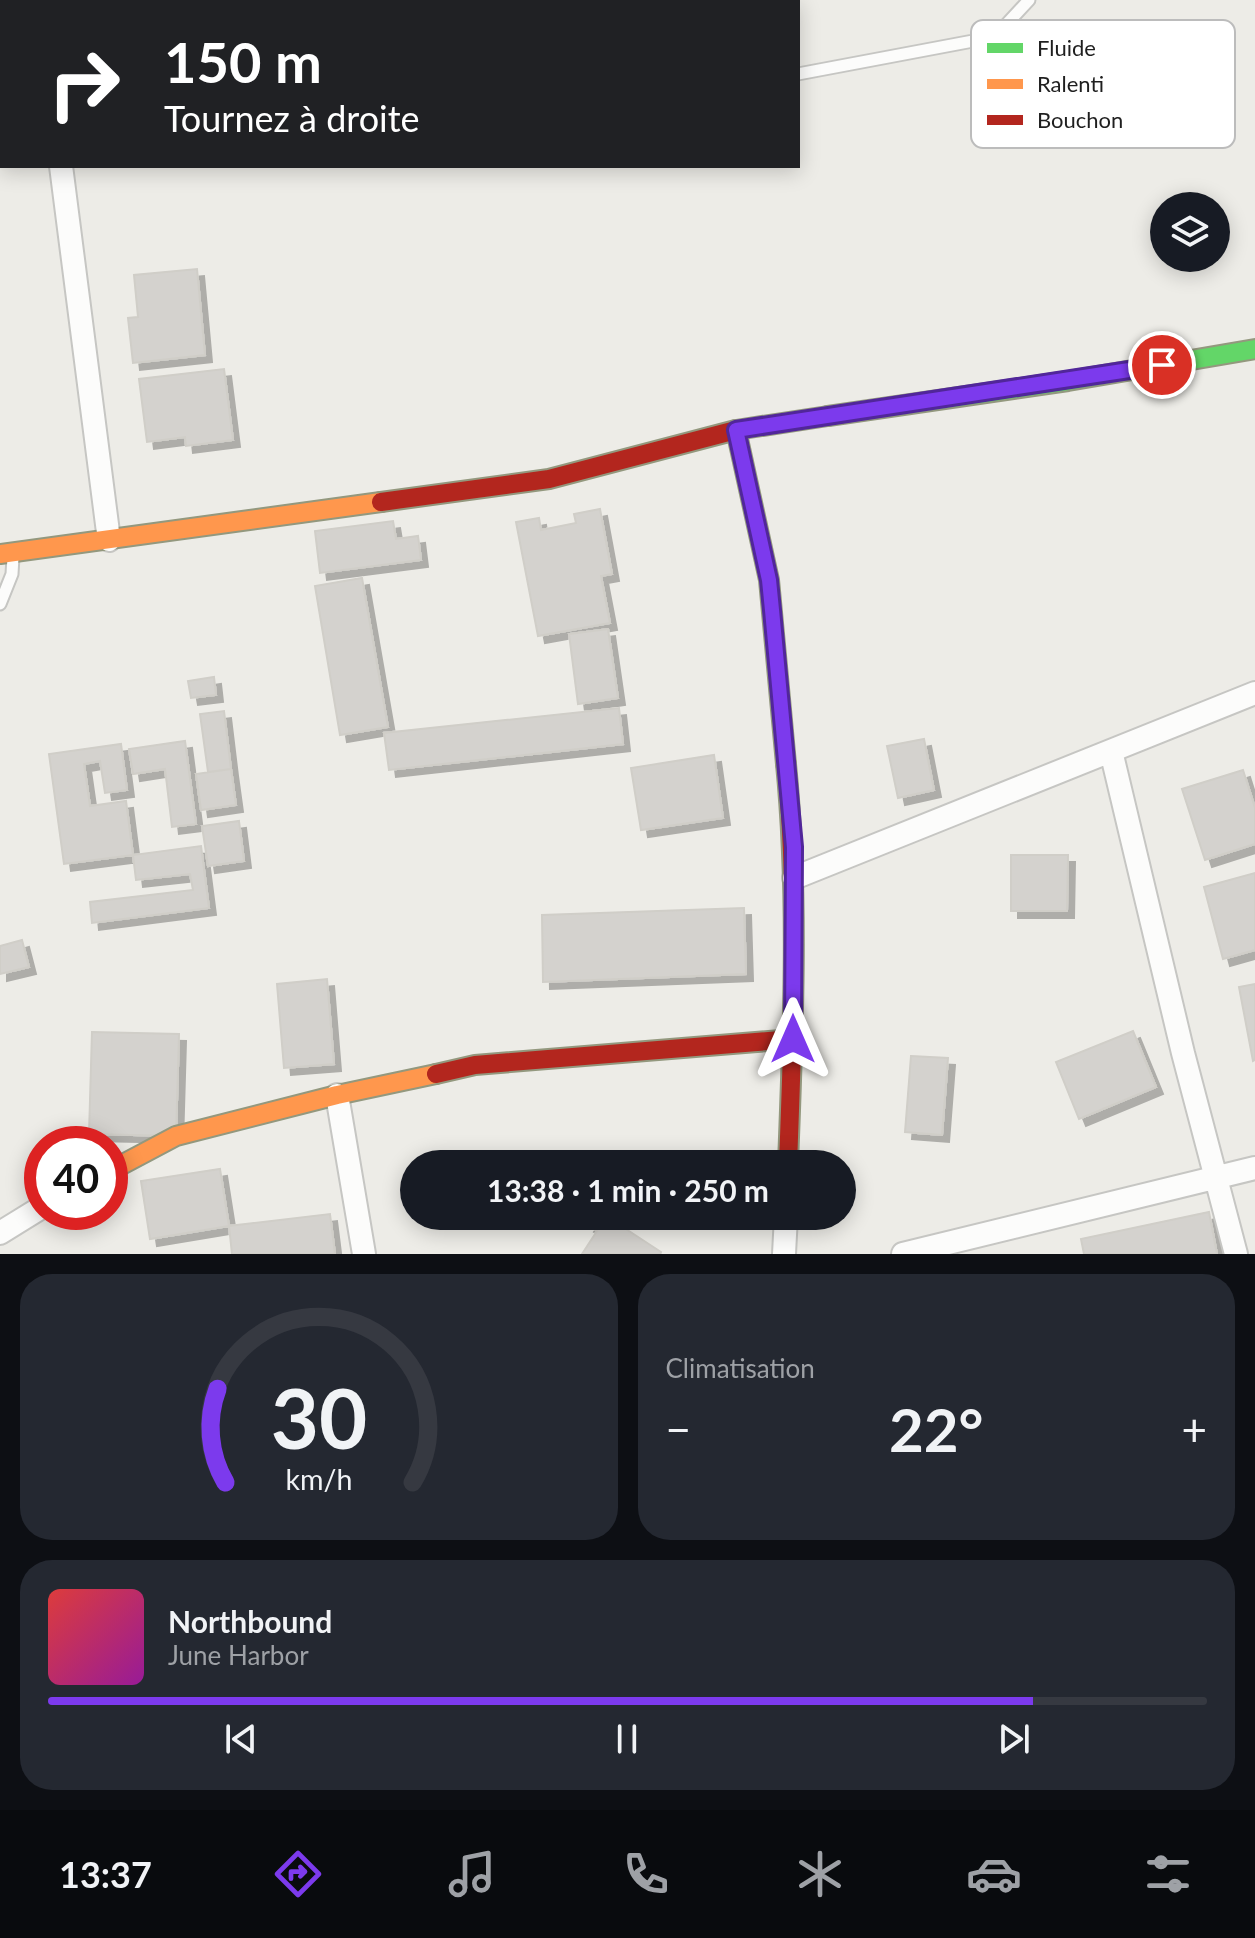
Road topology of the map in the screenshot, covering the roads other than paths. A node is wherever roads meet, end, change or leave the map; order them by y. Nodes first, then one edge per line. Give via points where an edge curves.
1 (1029, 0) edge
2 (1010, 20) edge
3 (971, 41) edge
4 (800, 74) edge
5 (61, 168) edge
6 (1255, 349) edge
7 (736, 430) junction
8 (109, 540) junction
9 (7, 553) edge
10 (0, 604) edge
11 (1255, 693) edge
12 (1111, 751) junction
13 (794, 878) junction
14 (793, 1039) junction
15 (337, 1095) junction
16 (789, 1150) edge
17 (128, 1161) edge
18 (1255, 1168) edge
19 (1217, 1179) junction
20 (24, 1218) edge
21 (785, 1230) edge
22 (0, 1233) edge
23 (364, 1254) edge
24 (784, 1254) edge
25 (903, 1254) edge
26 (1236, 1254) edge

1 - 2 lane
3 - 4 lane
5 - 8 street
6 - 7 street
7 - 8 street via 549,479
7 - 13 street via 769,580
8 - 9 street
9 - 10 lane via 12,574
11 - 12 street
12 - 13 street
12 - 19 street
13 - 14 street
14 - 15 street via 475,1065
14 - 16 street
15 - 17 street via 176,1136
15 - 23 street
18 - 19 street
19 - 25 street
19 - 26 street
20 - 22 street
21 - 24 street

